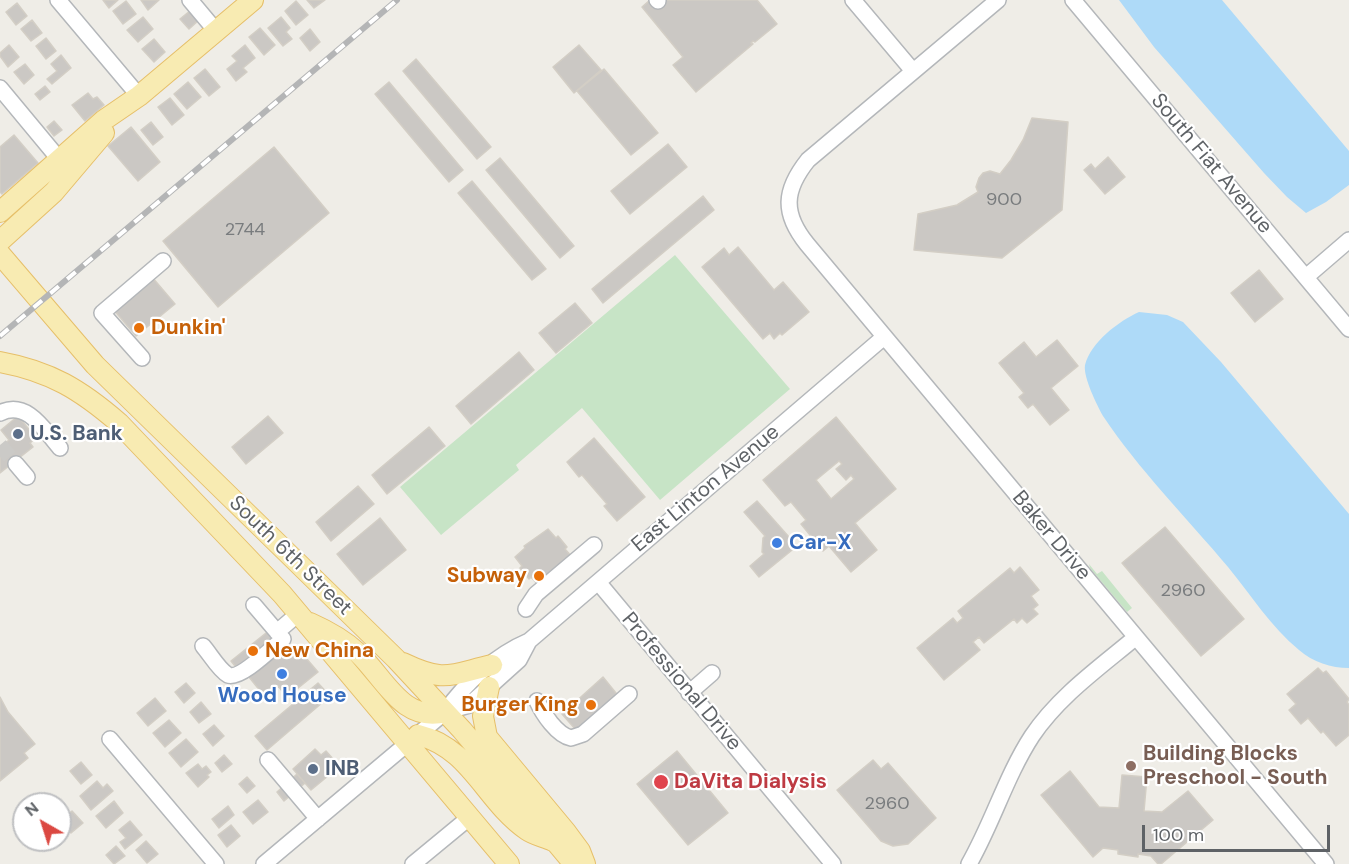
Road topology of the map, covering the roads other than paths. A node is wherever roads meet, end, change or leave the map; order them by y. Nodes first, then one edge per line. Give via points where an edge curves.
1 (58, 0) edge
2 (190, 0) edge
3 (253, 0) edge
4 (853, 0) edge
5 (998, 0) edge
6 (1073, 0) edge
7 (216, 31) junction
8 (913, 71) junction
9 (0, 88) edge
10 (139, 96) junction
11 (59, 159) junction
12 (0, 212) edge
13 (1349, 240) edge
14 (0, 241) edge
15 (0, 254) edge
16 (163, 261) dead end
17 (1305, 277) junction
18 (1349, 329) edge
19 (884, 337) junction
20 (142, 358) dead end
21 (0, 362) edge
22 (0, 413) edge
23 (60, 448) dead end
24 (16, 464) tunnel mouth
25 (27, 477) dead end
26 (594, 545) dead end
27 (598, 582) junction
28 (282, 594) junction
29 (526, 609) dead end
30 (302, 617) junction
31 (280, 635) junction
32 (1136, 637) junction
33 (529, 641) junction
34 (203, 646) dead end
35 (396, 659) junction
36 (492, 665) junction
37 (712, 673) dead end
38 (489, 687) junction
39 (689, 693) junction
40 (629, 694) dead end
41 (537, 701) dead end
42 (445, 712) junction
43 (110, 739) dead end
44 (413, 739) junction
45 (268, 760) dead end
46 (470, 817) junction
47 (318, 819) junction
48 (555, 842) junction
49 (216, 864) edge
50 (264, 864) edge
51 (413, 864) edge
52 (509, 864) edge
53 (574, 864) edge
54 (585, 864) edge
55 (833, 864) edge
56 (969, 864) edge
57 (1326, 864) edge

1 - 10 street
2 - 7 street
3 - 7 main road
4 - 8 street
5 - 8 street
6 - 17 street, South Fiat Avenue
7 - 10 main road
8 - 19 street, Baker Drive via 808,160 795,176 789,202 801,236
9 - 11 street
10 - 11 main road
10 - 14 main road via 54,192
11 - 12 main road
13 - 17 street
15 - 35 main road, South 6th Street via 95,365
16 - 20 street via 102,313
17 - 18 street, South Fiat Avenue
19 - 27 street, East Linton Avenue
19 - 32 street, Baker Drive
21 - 28 main road, South 6th Street via 43,372 92,400 156,460
22 - 23 street via 15,409 27,412
24 - 25 street
26 - 29 street via 536,594
27 - 33 street, East Linton Avenue
27 - 39 street, Professional Drive
28 - 30 main road, South 6th Street
28 - 31 street via 257,608
30 - 31 street
30 - 42 main road via 337,636 359,654 408,707 430,714
30 - 44 main road, South 6th Street
31 - 34 street via 244,671 233,676 226,674
32 - 56 street via 1070,692 1033,734
32 - 57 street, Baker Drive
33 - 36 street, East Linton Avenue via 510,649
33 - 38 street, East Linton Avenue via 519,660
35 - 36 main road via 423,672 446,676
35 - 42 main road, South 6th Street
36 - 42 street, East Linton Avenue via 458,693
37 - 39 street
38 - 42 street, East Linton Avenue via 470,705
38 - 54 main road via 483,716 488,737 580,850
39 - 55 street, Professional Drive
40 - 41 street via 583,734 571,738 561,733
42 - 44 street, East Linton Avenue
42 - 48 main road, South 6th Street
43 - 49 street
44 - 46 main road, South 6th Street
44 - 47 street, East Linton Avenue
44 - 48 main road via 430,738 452,751 527,830
45 - 47 street
46 - 51 street
46 - 52 main road, South 6th Street
47 - 50 street, East Linton Avenue
48 - 53 main road, South 6th Street

